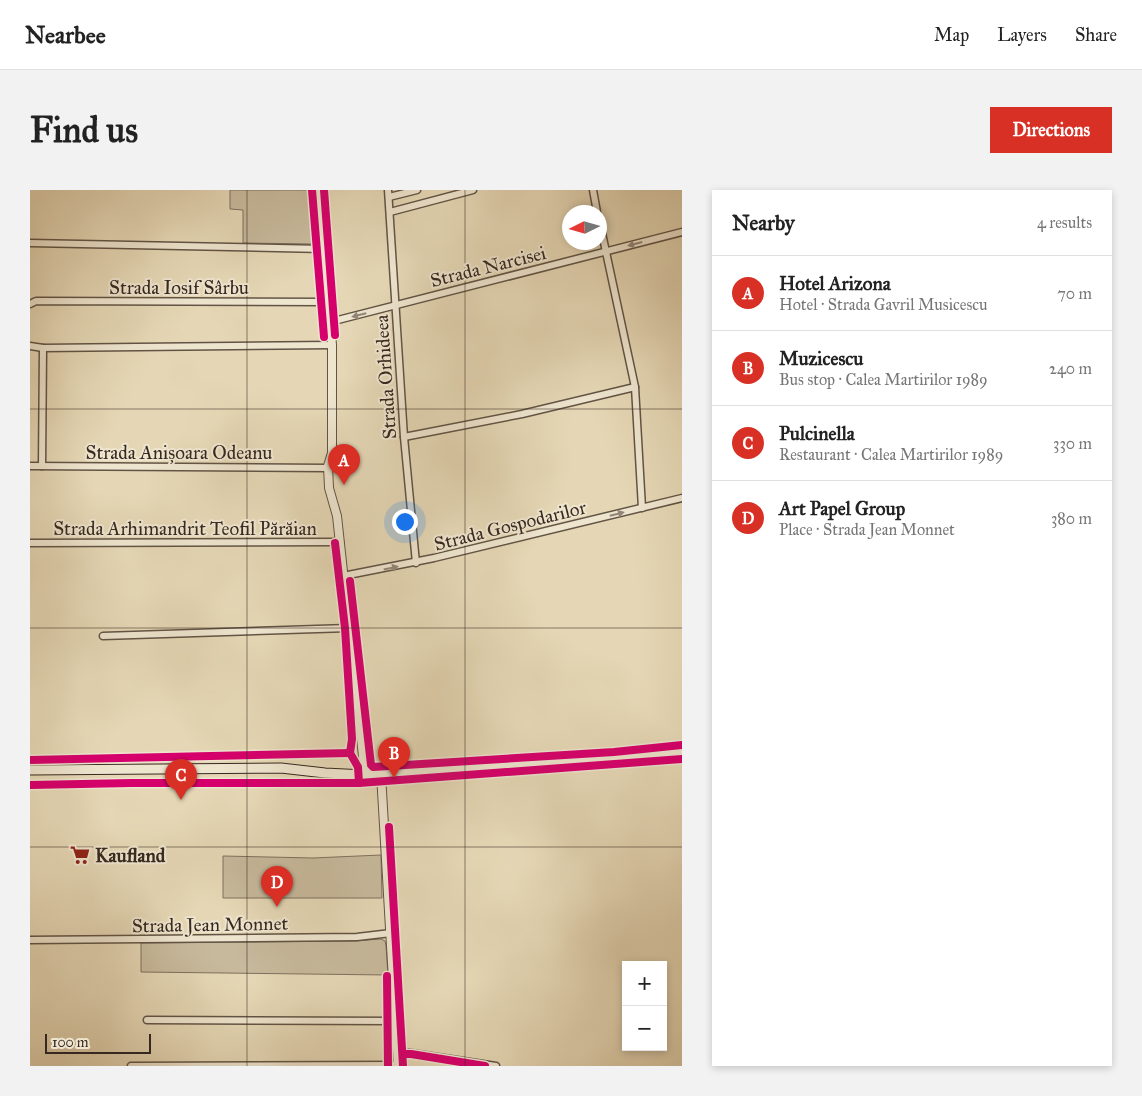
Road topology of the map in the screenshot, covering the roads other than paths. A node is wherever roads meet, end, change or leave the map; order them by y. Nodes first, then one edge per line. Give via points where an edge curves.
1 (319, 190) edge
2 (417, 190) edge
3 (473, 190) edge
4 (593, 190) edge
5 (388, 194) edge
6 (596, 205) edge
7 (390, 212) junction
8 (682, 232) edge
9 (30, 243) edge
10 (324, 250) junction
11 (605, 252) junction
12 (328, 302) junction
13 (30, 304) edge
14 (396, 305) junction
15 (330, 322) junction
16 (332, 345) junction
17 (30, 346) edge
18 (43, 348) junction
19 (635, 388) junction
20 (404, 437) junction
21 (30, 466) edge
22 (42, 466) junction
23 (328, 468) junction
24 (682, 498) edge
25 (642, 508) junction
26 (340, 542) junction
27 (30, 543) edge
28 (416, 562) junction
29 (343, 576) junction
30 (349, 628) junction
31 (103, 636) dead end
32 (682, 752) edge
33 (30, 770) edge
34 (381, 774) junction
35 (365, 775) junction
36 (391, 933) junction
37 (30, 940) edge
38 (147, 1020) dead end
39 (396, 1021) junction
40 (398, 1051) junction
41 (398, 1065) edge
42 (131, 1066) edge
43 (496, 1066) edge

1 - 10 street
2 - 5 street
3 - 7 street
4 - 6 street
5 - 7 street, Strada Orhideea
7 - 14 street, Strada Orhideea
8 -> 11 street, Strada Narcisei
9 - 10 street
10 - 12 street
11 - 14 street, Strada Narcisei
11 - 19 street
12 - 13 street, Strada Iosif Sârbu via 36,301
12 - 15 street
14 -> 15 street, Strada Narcisei
14 - 20 street, Strada Orhideea
15 - 16 street
16 - 18 street
16 - 23 street via 332,453
17 - 18 street
18 - 22 street
19 - 20 street
19 - 25 street
20 - 28 street, Strada Orhideea
21 - 22 street, Strada Anișoara Odeanu
22 - 23 street, Strada Anișoara Odeanu
23 - 26 street via 330,496 337,516
24 - 25 street, Strada Gospodarilor
28 -> 25 street, Strada Gospodarilor
26 - 27 street, Strada Arhimandrit Teofil Părăian
26 - 29 street
29 -> 28 street, Strada Gospodarilor
29 - 30 street
30 - 31 street
30 - 35 street
32 - 34 main road
33 - 35 main road via 281,768
34 - 35 main road
34 - 36 street
36 - 37 street, Strada Jean Monnet via 357,937
36 - 39 street
38 - 39 street
39 - 40 street
40 - 41 street
40 - 43 street
41 - 42 street

